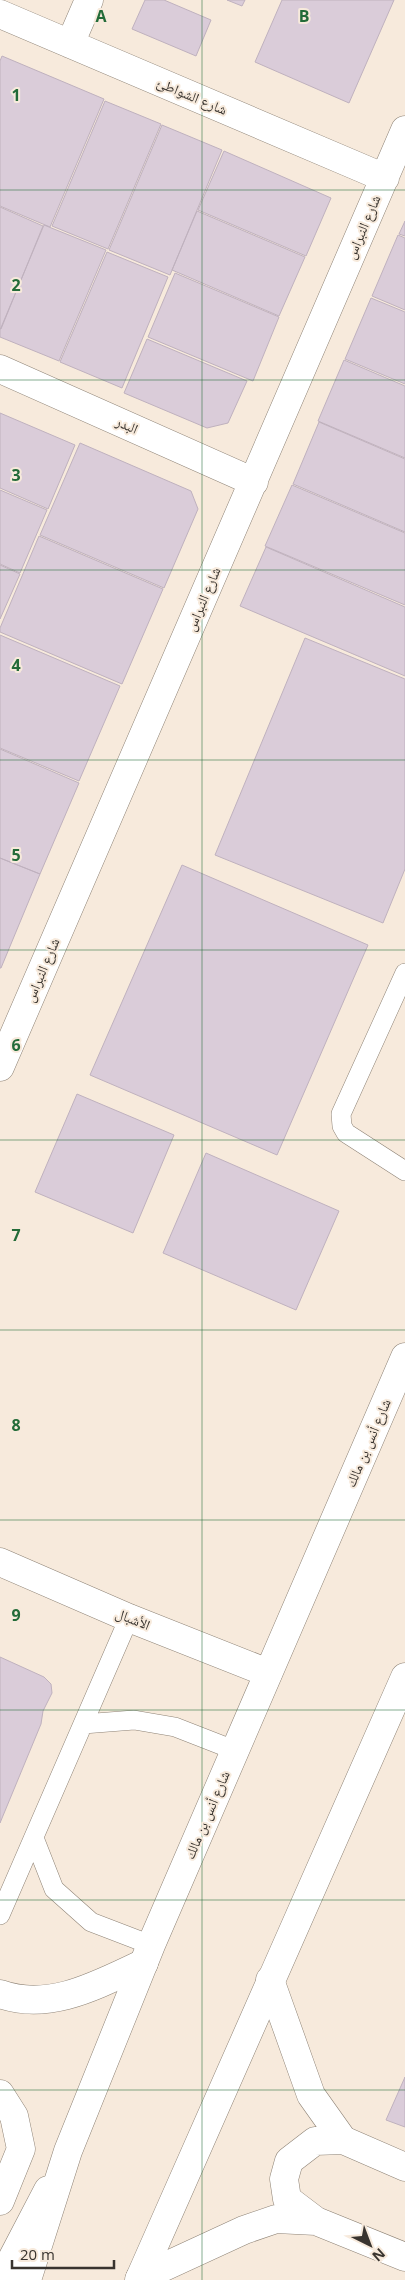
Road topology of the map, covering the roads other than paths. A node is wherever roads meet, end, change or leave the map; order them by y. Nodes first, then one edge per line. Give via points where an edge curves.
1 (89, 0) edge
2 (0, 14) edge
3 (70, 44) junction
4 (405, 130) edge
5 (384, 178) junction
6 (0, 369) edge
7 (254, 482) junction
8 (405, 973) edge
9 (0, 1067) edge
10 (405, 1171) edge
11 (405, 1357) edge
12 (0, 1562) edge
13 (129, 1618) junction
14 (268, 1673) junction
15 (405, 1677) edge
16 (83, 1724) junction
17 (234, 1750) junction
18 (34, 1838) junction
19 (0, 1915) edge
20 (147, 1954) junction
21 (270, 1980) junction
22 (0, 1994) edge
23 (0, 2094) edge
24 (343, 2140) junction
25 (68, 2151) junction
26 (405, 2167) edge
27 (0, 2201) edge
28 (316, 2221) junction
29 (405, 2258) edge
30 (140, 2279) edge
31 (1, 2280) edge
32 (27, 2280) edge

1 - 3 street
2 - 3 street, شارع الشواطئ
3 - 5 street, شارع الشواطئ
4 - 5 street, شارع النبراس
5 - 7 street, شارع النبراس
6 - 7 street, البدر
7 - 9 street, شارع النبراس
8 - 10 lane via 341,1114 346,1133
11 - 14 street, شارع أنس بن مالك
12 - 13 street, الأشبال
13 - 14 street, الأشبال
13 - 16 lane
14 - 17 street, شارع أنس بن مالك
15 - 21 street
16 - 17 lane via 134,1720 175,1727
16 - 18 lane
17 - 20 street, شارع أنس بن مالك
18 - 19 lane
18 - 20 lane via 54,1889 91,1922
20 - 22 street via 85,1990 44,2001
20 - 25 street, شارع أنس بن مالك
21 - 24 street via 311,2094
21 - 30 street
23 - 27 street via 14,2116 21,2149
24 - 26 street
24 - 28 street via 315,2141 289,2161 284,2180 287,2199
25 - 31 street
25 - 32 street, شارع أنس بن مالك
28 - 29 street
28 - 30 street via 276,2219 244,2230

